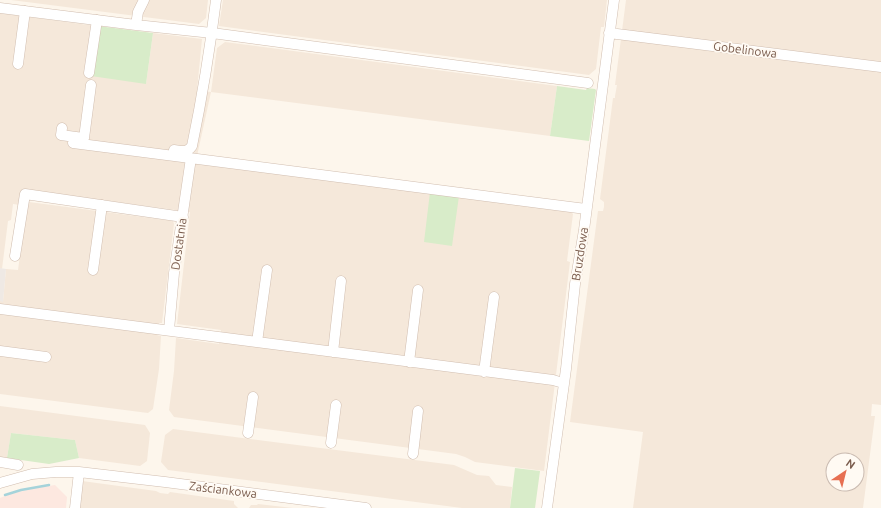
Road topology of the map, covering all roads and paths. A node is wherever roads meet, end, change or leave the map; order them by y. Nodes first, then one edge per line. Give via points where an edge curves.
1 (144, 0) edge
2 (216, 0) edge
3 (614, 0) edge
4 (0, 8) edge
5 (25, 11) junction
6 (97, 20) junction
7 (136, 25) junction
8 (212, 33) junction
9 (609, 33) junction
10 (18, 64) dead end
11 (881, 67) edge
12 (89, 74) dead end
13 (588, 83) dead end
14 (91, 85) dead end
15 (62, 128) dead end
16 (84, 138) junction
17 (73, 143) dead end
18 (191, 153) junction
19 (102, 205) junction
20 (586, 210) junction
21 (183, 217) junction
22 (15, 256) dead end
23 (94, 270) dead end
24 (267, 270) dead end
25 (341, 281) dead end
26 (418, 290) dead end
27 (494, 297) dead end
28 (0, 308) edge
29 (169, 330) junction
30 (257, 342) junction
31 (0, 351) edge
32 (333, 352) junction
33 (46, 357) dead end
34 (409, 362) junction
35 (484, 372) junction
36 (564, 383) junction
37 (253, 397) dead end
38 (336, 405) dead end
39 (418, 411) dead end
40 (248, 432) dead end
41 (330, 443) dead end
42 (414, 454) dead end
43 (0, 462) edge
44 (18, 465) dead end
45 (79, 472) junction
46 (0, 483) edge
47 (75, 508) edge
48 (366, 508) edge
49 (547, 508) edge

1 - 7 street via 138,12
2 - 8 street, Dostatnia
3 - 9 street, Bruzdowa
4 - 5 street
5 - 6 street
5 - 10 street
6 - 7 street
6 - 12 street
7 - 8 street
8 - 13 street
8 - 18 street, Dostatnia
9 - 11 street, Gobelinowa
9 - 20 street, Bruzdowa
14 - 16 street
15 - 16 street via 61,135
16 - 18 street
17 - 18 street
18 - 20 street
18 - 21 street, Dostatnia
19 - 21 street
19 - 22 street via 25,194
19 - 23 street
20 - 36 street, Bruzdowa
21 - 29 street, Dostatnia via 174,273
24 - 30 street
25 - 32 street
26 - 34 street
27 - 35 street
28 - 29 street
29 - 30 street
30 - 32 street
31 - 33 street
32 - 34 street
34 - 35 street
35 - 36 street
36 - 49 street, Bruzdowa
37 - 40 street
38 - 41 street
39 - 42 street
43 - 44 street
45 - 46 street, Zaściankowa via 32,474
45 - 47 street
45 - 48 street, Zaściankowa

